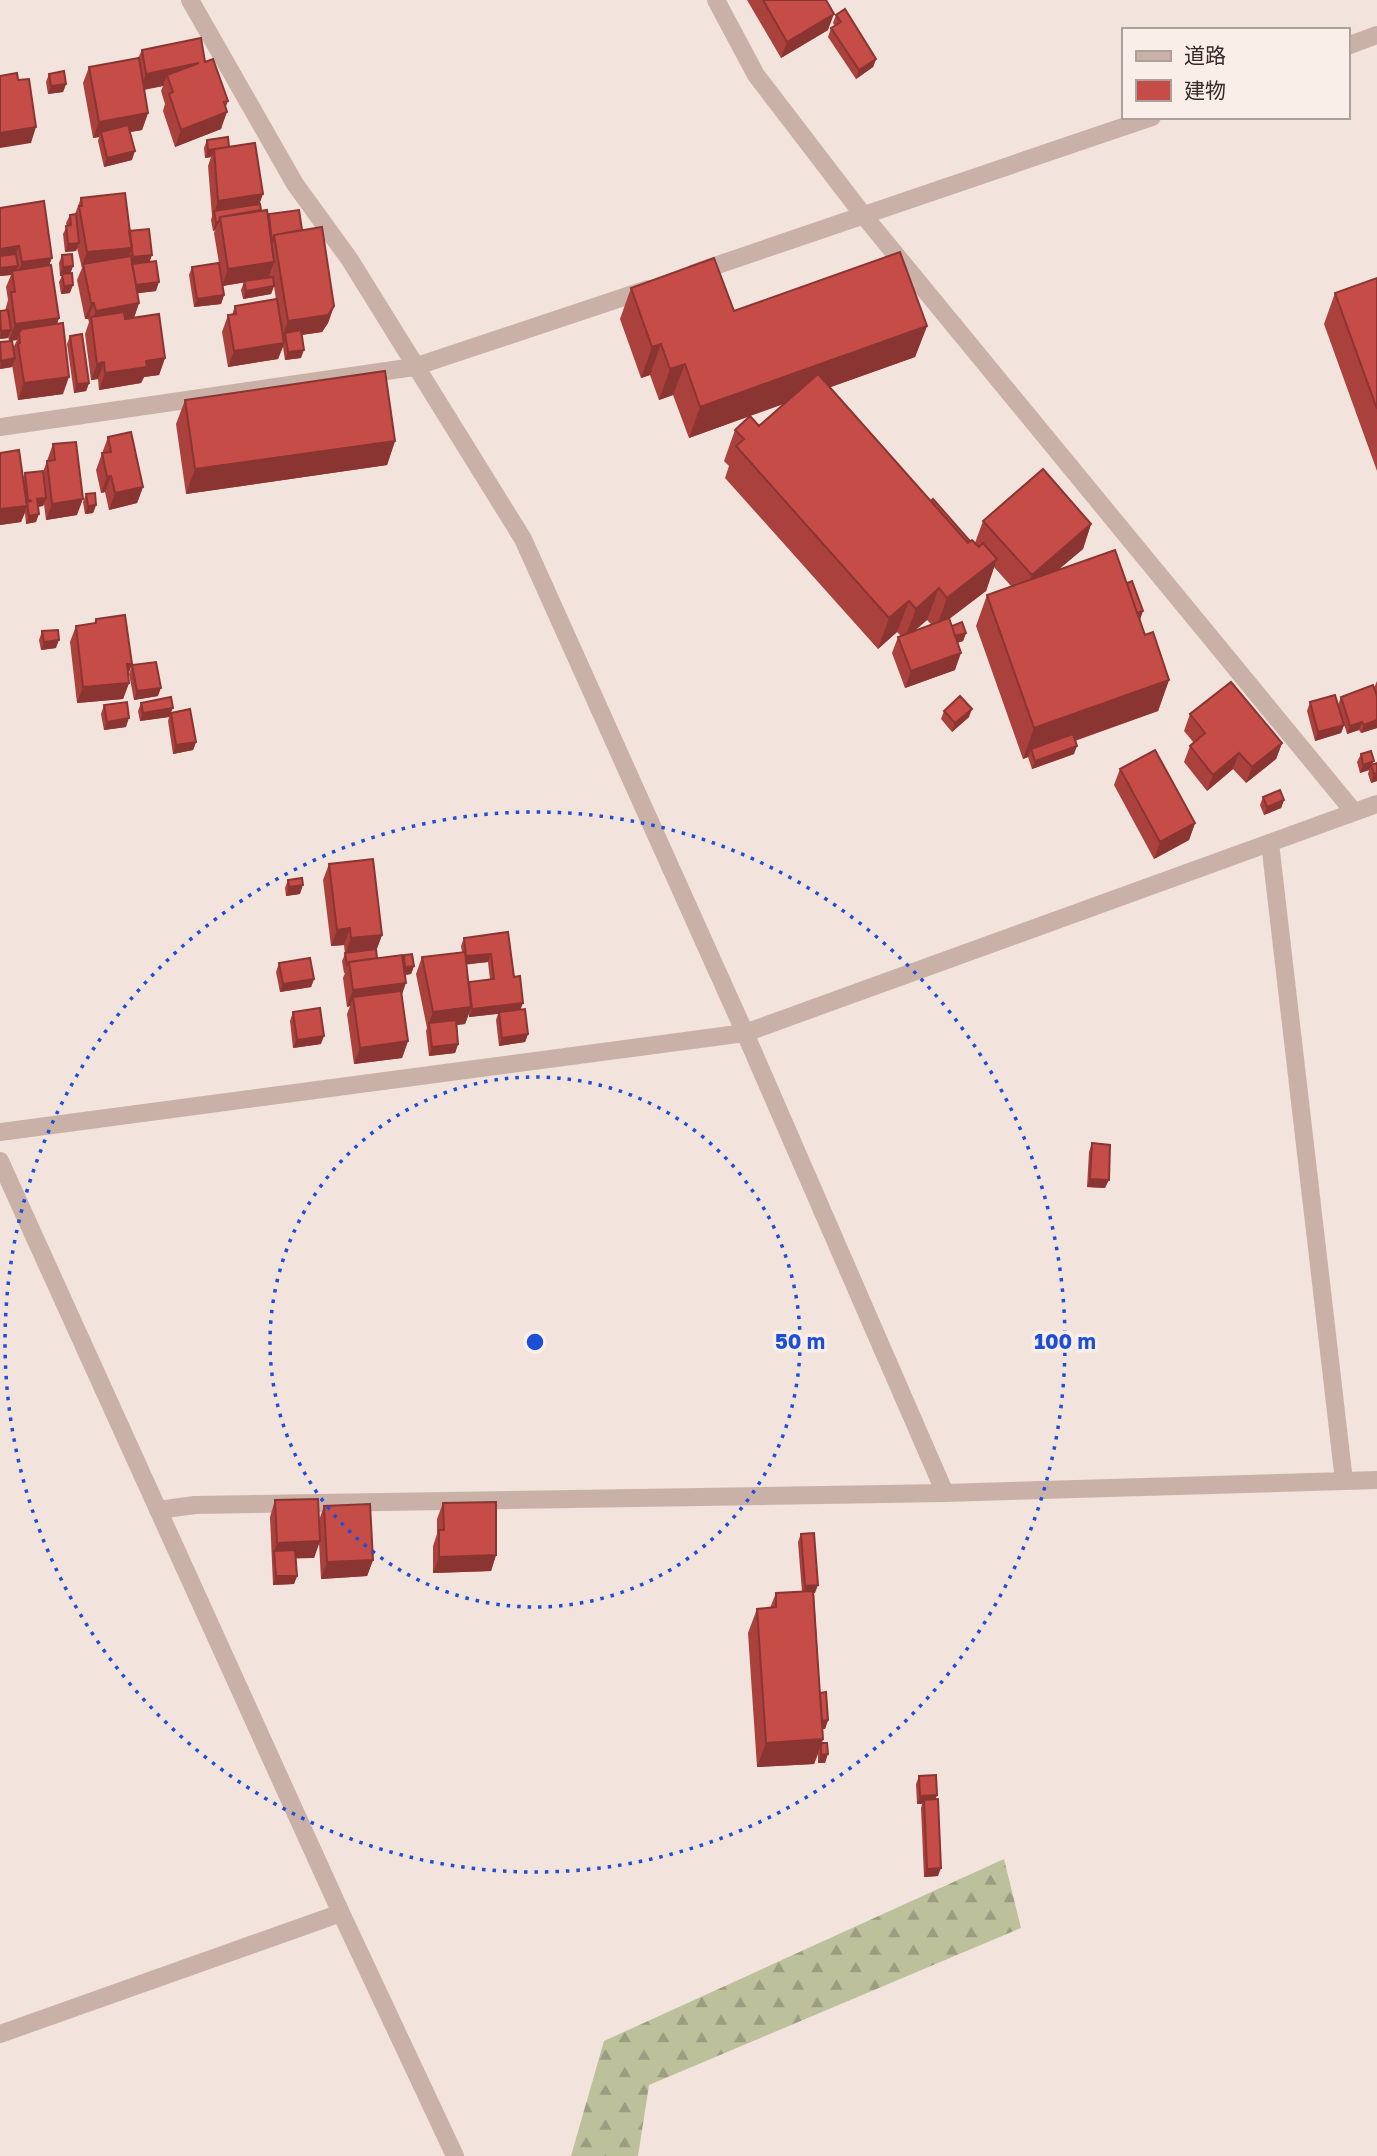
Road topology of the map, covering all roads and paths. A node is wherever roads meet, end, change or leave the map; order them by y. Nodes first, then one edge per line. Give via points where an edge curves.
1 (190, 0) edge
2 (716, 0) edge
3 (1377, 35) edge
4 (1349, 45) edge
5 (1146, 119) edge
6 (864, 216) junction
7 (414, 367) junction
8 (0, 427) edge
9 (1377, 804) edge
10 (1354, 812) junction
11 (1270, 843) junction
12 (745, 1033) junction
13 (0, 1132) edge
14 (0, 1161) edge
15 (1377, 1480) edge
16 (1344, 1481) junction
17 (944, 1493) junction
18 (158, 1510) junction
19 (341, 1913) junction
20 (0, 2034) edge
21 (455, 2156) edge

1 - 7 street via 295,184 350,260
2 - 6 street via 756,75
3 - 4 street
5 - 6 street
6 - 7 street
6 - 10 street
7 - 8 street
7 - 12 street via 523,539
9 - 10 street
10 - 11 street
11 - 12 street
11 - 16 street
12 - 13 street
12 - 17 street
14 - 18 street
15 - 16 street
16 - 17 street
17 - 18 street via 195,1505
18 - 19 street
19 - 20 street
19 - 21 street

